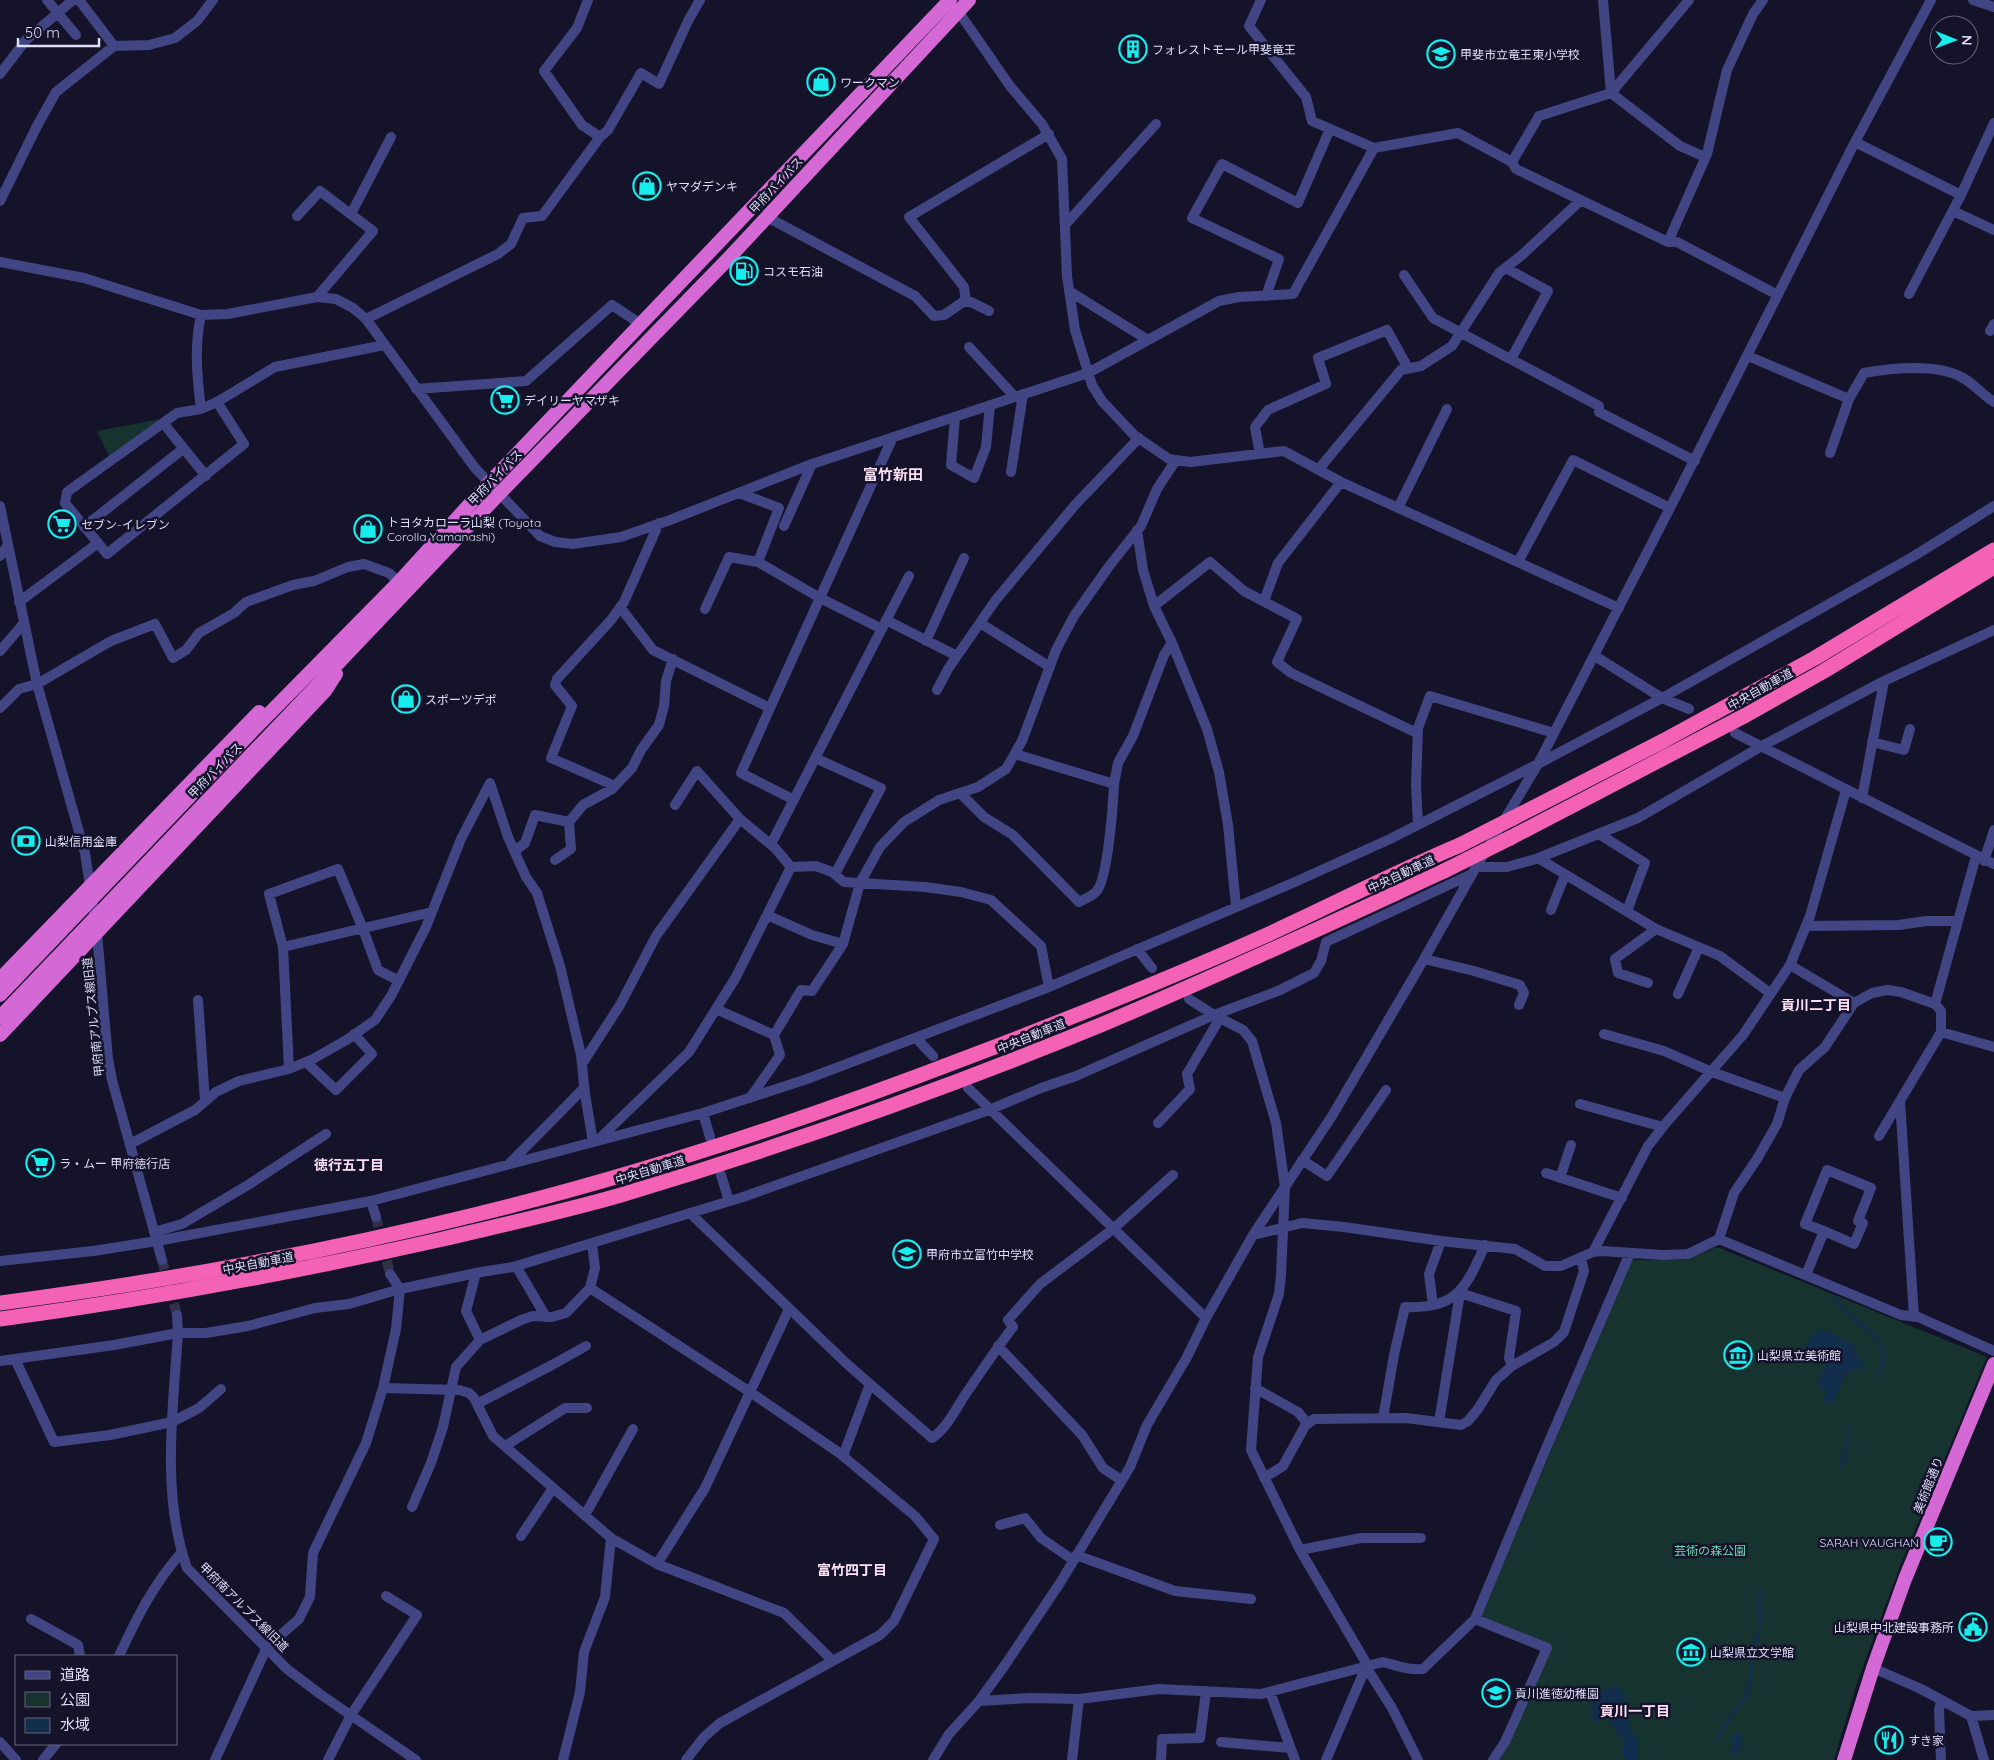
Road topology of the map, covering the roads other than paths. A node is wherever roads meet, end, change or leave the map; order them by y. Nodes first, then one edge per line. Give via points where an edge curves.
1 (47, 0) edge
2 (73, 0) edge
3 (80, 0) edge
4 (213, 0) edge
5 (588, 0) edge
6 (700, 0) edge
7 (969, 0) edge
8 (1261, 0) edge
9 (1603, 0) edge
10 (1689, 0) edge
11 (1763, 0) edge
12 (1973, 0) edge
13 (1929, 1) edge
14 (954, 6) edge
15 (1994, 7) edge
16 (58, 13) junction
17 (76, 35) dead end
18 (114, 46) junction
19 (0, 74) edge
20 (1612, 93) junction
21 (1994, 123) edge
22 (1156, 124) dead end
23 (1330, 129) junction
24 (1049, 134) junction
25 (391, 137) dead end
26 (600, 138) junction
27 (1990, 140) edge
28 (1855, 142) junction
29 (1374, 148) junction
30 (1705, 157) junction
31 (1512, 162) junction
32 (1961, 195) junction
33 (0, 201) edge
34 (1580, 201) junction
35 (1952, 210) junction
36 (351, 214) junction
37 (297, 216) dead end
38 (767, 216) junction
39 (1065, 225) junction
40 (1994, 230) edge
41 (1668, 242) junction
42 (0, 262) edge
43 (1506, 268) junction
44 (1404, 276) dead end
45 (1069, 291) junction
46 (1909, 294) dead end
47 (1778, 295) junction
48 (1266, 296) junction
49 (316, 297) junction
50 (966, 302) junction
51 (989, 311) dead end
52 (201, 315) junction
53 (366, 319) junction
54 (642, 325) junction
55 (1461, 332) junction
56 (1148, 340) junction
57 (384, 345) junction
58 (969, 347) dead end
59 (1748, 356) junction
60 (1511, 359) junction
61 (1408, 368) junction
62 (1088, 372) junction
63 (416, 389) junction
64 (1019, 396) junction
65 (1849, 400) junction
66 (217, 402) junction
67 (1994, 402) edge
68 (990, 405) junction
69 (201, 409) junction
70 (1447, 409) dead end
71 (955, 417) junction
72 (164, 424) junction
73 (893, 437) junction
74 (1139, 438) junction
75 (183, 448) junction
76 (1260, 454) junction
77 (1830, 454) dead end
78 (1176, 460) junction
79 (1695, 460) junction
80 (812, 464) junction
81 (1318, 470) junction
82 (1011, 472) dead end
83 (206, 476) junction
84 (1341, 482) junction
85 (490, 484) junction
86 (738, 493) junction
87 (499, 494) junction
88 (0, 506) edge
89 (1994, 506) edge
90 (1398, 508) junction
91 (1670, 508) junction
92 (659, 523) junction
93 (784, 526) dead end
94 (84, 527) junction
95 (1138, 530) junction
96 (98, 544) junction
97 (8, 545) junction
98 (1994, 550) edge
99 (0, 556) edge
100 (964, 558) dead end
101 (758, 562) junction
102 (1518, 562) junction
103 (1994, 567) edge
104 (909, 576) dead end
105 (398, 582) junction
106 (820, 598) junction
107 (1264, 601) junction
108 (20, 602) junction
109 (1154, 606) junction
110 (620, 608) junction
111 (1619, 608) junction
112 (705, 609) dead end
113 (363, 619) junction
114 (24, 623) junction
115 (980, 623) junction
116 (884, 624) junction
117 (1992, 634) edge
118 (926, 641) junction
119 (1172, 643) junction
120 (356, 644) junction
121 (0, 652) edge
122 (957, 656) junction
123 (1595, 656) junction
124 (673, 659) junction
125 (1050, 667) junction
126 (1884, 681) junction
127 (37, 684) junction
128 (936, 690) dead end
129 (1662, 698) junction
130 (0, 708) edge
131 (770, 708) junction
132 (1689, 709) dead end
133 (1910, 729) dead end
134 (1417, 733) junction
135 (1554, 733) junction
136 (1735, 734) dead end
137 (1872, 742) junction
138 (1762, 746) junction
139 (1015, 754) junction
140 (815, 758) junction
141 (1538, 764) junction
142 (1114, 784) junction
143 (615, 786) junction
144 (1846, 790) junction
145 (960, 793) junction
146 (1862, 798) junction
147 (794, 800) junction
148 (675, 805) dead end
149 (740, 819) junction
150 (569, 822) junction
151 (1418, 825) junction
152 (1994, 830) edge
153 (1599, 834) junction
154 (771, 844) junction
155 (515, 851) junction
156 (1538, 858) junction
157 (555, 860) dead end
158 (1985, 860) edge
159 (791, 867) junction
160 (1475, 870) junction
161 (835, 874) junction
162 (1565, 875) junction
163 (860, 883) junction
164 (90, 885) junction
165 (1236, 906) junction
166 (1551, 910) dead end
167 (1627, 911) junction
168 (432, 912) junction
169 (767, 915) junction
170 (1958, 921) junction
171 (1806, 926) junction
172 (363, 928) junction
173 (1656, 929) junction
174 (97, 933) junction
175 (843, 944) junction
176 (283, 947) junction
177 (1699, 947) junction
178 (1137, 949) junction
179 (1424, 959) junction
180 (1790, 965) junction
181 (1152, 968) dead end
182 (0, 979) edge
183 (399, 981) junction
184 (1648, 983) dead end
185 (1049, 987) junction
186 (1770, 993) junction
187 (1678, 994) dead end
188 (0, 995) edge
189 (198, 1000) dead end
190 (1189, 1000) dead end
191 (1854, 1003) junction
192 (1935, 1004) junction
193 (1519, 1005) dead end
194 (716, 1009) junction
195 (0, 1017) edge
196 (1217, 1017) junction
197 (1941, 1032) junction
198 (354, 1034) junction
199 (1604, 1034) dead end
200 (0, 1035) edge
201 (774, 1035) junction
202 (916, 1038) junction
203 (1994, 1047) edge
204 (933, 1056) dead end
205 (306, 1062) junction
206 (582, 1064) junction
207 (289, 1069) junction
208 (1712, 1072) junction
209 (584, 1088) junction
210 (968, 1088) dead end
211 (1386, 1090) dead end
212 (750, 1098) junction
213 (1785, 1098) junction
214 (205, 1101) junction
215 (1900, 1101) junction
216 (1580, 1104) dead end
217 (989, 1110) junction
218 (703, 1113) junction
219 (1158, 1123) dead end
220 (1663, 1127) junction
221 (326, 1134) dead end
222 (710, 1136) dead end
223 (1879, 1136) dead end
224 (595, 1141) junction
225 (130, 1144) junction
226 (1571, 1145) dead end
227 (1302, 1160) junction
228 (509, 1164) junction
229 (1546, 1173) dead end
230 (721, 1175) dead end
231 (1173, 1175) dead end
232 (1560, 1178) junction
233 (1285, 1187) junction
234 (1622, 1198) junction
235 (371, 1201) junction
236 (729, 1201) junction
237 (690, 1213) junction
238 (376, 1217) tunnel mouth
239 (1283, 1227) junction
240 (1113, 1229) junction
241 (1824, 1231) junction
242 (1253, 1235) junction
243 (156, 1237) junction
244 (1719, 1239) junction
245 (1441, 1241) junction
246 (592, 1243) junction
247 (1485, 1245) junction
248 (1593, 1252) junction
249 (1630, 1253) junction
250 (1581, 1258) junction
251 (162, 1260) tunnel mouth
252 (0, 1261) edge
253 (516, 1266) junction
254 (476, 1272) junction
255 (390, 1274) tunnel mouth
256 (1806, 1275) junction
257 (590, 1288) junction
258 (400, 1289) junction
259 (1460, 1292) junction
260 (0, 1303) edge
261 (1433, 1305) junction
262 (789, 1309) junction
263 (177, 1315) tunnel mouth
264 (546, 1317) junction
265 (1914, 1317) junction
266 (1206, 1318) junction
267 (0, 1319) edge
268 (178, 1333) junction
269 (480, 1340) junction
270 (586, 1346) dead end
271 (998, 1346) junction
272 (1994, 1351) edge
273 (14, 1359) junction
274 (0, 1361) edge
275 (1994, 1364) edge
276 (1512, 1366) junction
277 (870, 1384) junction
278 (383, 1388) junction
279 (1255, 1388) junction
280 (221, 1389) dead end
281 (452, 1390) junction
282 (750, 1392) junction
283 (477, 1404) junction
284 (587, 1408) dead end
285 (1383, 1418) junction
286 (172, 1422) junction
287 (1439, 1422) junction
288 (1308, 1424) junction
289 (634, 1429) dead end
290 (505, 1446) junction
291 (843, 1456) junction
292 (1264, 1478) junction
293 (1121, 1480) junction
294 (554, 1488) junction
295 (412, 1508) dead end
296 (586, 1515) junction
297 (1000, 1524) dead end
298 (520, 1536) dead end
299 (611, 1538) junction
300 (1421, 1538) dead end
301 (1300, 1550) junction
302 (182, 1552) junction
303 (1075, 1557) junction
304 (657, 1564) junction
305 (386, 1596) dead end
306 (1251, 1599) dead end
307 (31, 1619) dead end
308 (1475, 1619) junction
309 (267, 1647) junction
310 (80, 1655) edge
311 (119, 1655) edge
312 (833, 1660) junction
313 (1366, 1667) junction
314 (1873, 1668) junction
315 (1206, 1692) junction
316 (1270, 1692) junction
317 (1079, 1699) junction
318 (978, 1701) junction
319 (1941, 1701) junction
320 (351, 1715) junction
321 (1994, 1715) edge
322 (1971, 1716) junction
323 (0, 1742) edge
324 (1221, 1742) dead end
325 (55, 1745) edge
326 (1290, 1748) junction
327 (16, 1760) edge
328 (43, 1760) edge
329 (215, 1760) edge
330 (328, 1760) edge
331 (416, 1760) edge
332 (563, 1760) edge
333 (686, 1760) edge
334 (933, 1760) edge
335 (1072, 1760) edge
336 (1161, 1760) edge
337 (1295, 1760) edge
338 (1326, 1760) edge
339 (1418, 1760) edge
340 (1493, 1760) edge
341 (1844, 1760) edge
342 (1941, 1760) edge
343 (1984, 1760) edge

1 - 16 street
2 - 16 street
3 - 18 street
4 - 18 street via 197,21 175,38 149,45
5 - 26 street via 577,28 544,71 582,125
6 - 26 street via 659,84 641,73
7 - 14 highway, 甲府バイパス
8 - 23 street via 1249,26 1306,97 1312,121
9 - 20 street
10 - 20 street
11 - 30 street via 1727,70
12 - 15 street
13 - 28 street
14 - 24 street via 1010,86
14 - 38 highway, 甲府バイパス
14 - 54 highway, 甲府バイパス
16 - 17 street
16 - 19 street via 26,40
18 - 33 street via 56,92
20 - 30 street via 1680,146
20 - 31 street via 1539,116
21 - 27 street
22 - 39 street
23 - 29 street
23 - 48 street via 1298,203 1222,164 1192,218 1279,258
24 - 39 street via 1062,159
24 - 50 street via 908,218 964,287
25 - 36 street
26 - 53 street via 542,216 523,218 511,244 498,254
27 - 32 street
28 - 32 street
28 - 47 street
29 - 31 street via 1458,133
29 - 48 street via 1293,294
30 - 41 street
31 - 34 street via 1516,169
32 - 35 street
34 - 41 street
34 - 43 street
35 - 40 street
35 - 46 street
36 - 37 street via 320,191
36 - 49 street via 373,231
38 - 50 street via 915,296 934,316 944,315
38 - 87 highway, 甲府バイパス
39 - 45 street
41 - 47 street via 1677,242
42 - 52 street via 84,278
43 - 55 street via 1499,273
43 - 60 street via 1548,291
44 - 55 street via 1433,318
45 - 56 street
45 - 62 street via 1075,330
47 - 59 street
48 - 56 street via 1219,301
49 - 52 street via 228,314
49 - 53 street via 336,299
50 - 51 street
52 - 69 street via 196,336
53 - 57 street
54 - 63 street via 612,305 526,380
54 - 85 highway, 甲府バイパス
55 - 60 street
55 - 61 street via 1452,346 1421,366
56 - 62 street
57 - 63 street
57 - 66 street via 275,367
58 - 64 street
59 - 65 street
59 - 79 street
60 - 79 street via 1599,406 1599,412
61 - 76 street via 1387,330 1318,358 1326,384 1268,410 1255,427
61 - 81 street via 1401,370
62 - 64 street
62 - 74 street via 1102,401
63 - 85 street
64 - 68 street
64 - 82 street
65 - 67 street via 1864,373 1895,368 1946,371 1963,378
65 - 77 street
66 - 69 street
66 - 83 street via 244,444
68 - 71 street
68 - 71 street via 986,447 974,478 952,465
69 - 72 street via 178,413
70 - 90 street
71 - 73 street
72 - 75 street
72 - 94 street via 67,492 65,503
73 - 80 street
73 - 106 street
74 - 78 street via 1169,459
74 - 115 street via 1075,505
75 - 83 street
75 - 94 street
76 - 78 street via 1200,462
76 - 81 street via 1284,451
78 - 95 street via 1157,489
79 - 91 street
80 - 86 street
80 - 93 street
81 - 84 street
83 - 96 street via 107,554
84 - 90 street
84 - 107 street via 1278,563
85 - 87 street
85 - 105 highway, 甲府バイパス
86 - 92 street
86 - 101 street via 779,508
87 - 92 street via 540,536 555,542 573,544 606,540
87 - 120 highway, 甲府バイパス
88 - 97 street, 甲府南アルプス線旧道
89 - 129 street via 1905,561
90 - 102 street
91 - 102 street via 1573,460
91 - 111 street
92 - 110 street
94 - 96 street
95 - 109 street via 1143,570
95 - 125 street via 1074,616
96 - 108 street
97 - 99 street
97 - 108 street, 甲府南アルプス線旧道
98 - 260 highway, 中央自動車道, bridge via 1815,658 1663,741 1460,845 1267,934 972,1056 729,1143 480,1214 206,1272
100 - 118 street
101 - 106 street
101 - 112 street via 730,557
102 - 111 street
103 - 267 highway, 中央自動車道, bridge via 1755,710 1444,871 1104,1024 979,1073 835,1126 635,1190 483,1229 208,1288
104 - 116 street
105 - 113 highway, 甲府バイパス
105 - 127 street via 389,573 364,564 348,567 246,602 199,633 186,650 173,658 155,624 111,641
106 - 116 street
106 - 131 street
107 - 109 street via 1244,591 1210,562
107 - 134 street via 1297,618 1277,662 1291,673
108 - 114 street, 甲府南アルプス線旧道
109 - 119 street
110 - 124 street via 653,650
110 - 143 street via 557,679 555,685 572,706 551,758
111 - 123 street
113 - 164 highway via 337,632
113 - 188 highway, 甲府バイパス, bridge
114 - 121 street
114 - 127 street, 甲府南アルプス線旧道
115 - 122 street
115 - 125 street
116 - 118 street
116 - 140 street
117 - 126 street
118 - 122 street
119 - 142 street via 1164,655 1133,736 1122,753
119 - 165 street via 1207,729 1219,772
120 - 174 highway via 325,691
120 - 195 highway, 甲府バイパス, bridge
122 - 128 street
123 - 129 street
123 - 135 street
124 - 131 street
124 - 143 street via 659,725 632,768
125 - 139 street
126 - 137 street
126 - 138 street
127 - 130 street via 19,689
127 - 164 street, 甲府南アルプス線旧道 via 85,853
129 - 132 street
129 - 141 street
131 - 147 street via 741,773
133 - 137 street via 1904,750
134 - 135 street via 1430,696
134 - 151 street
135 - 141 street
136 - 138 street
137 - 146 street
138 - 144 street
138 - 153 street via 1638,818
139 - 142 street
139 - 145 street via 1006,769 978,787
140 - 147 street
140 - 161 street via 881,788
141 - 151 street
141 - 160 street
142 - 145 street via 1111,830 1103,875 1097,891 1079,902 1013,835 984,817
143 - 150 street via 582,805
144 - 146 street
144 - 171 street
145 - 163 street via 938,800 904,822 880,847
146 - 158 street
147 - 154 street
148 - 149 street via 697,771
149 - 154 street
149 - 206 street via 656,936 620,1005
150 - 155 street via 536,815 525,843
150 - 157 street via 571,849
151 - 165 street
152 - 158 street
153 - 156 street
153 - 167 street via 1645,863
154 - 159 street
155 - 168 street via 490,783 462,839
155 - 206 street via 544,913 560,966
156 - 160 street via 1507,867
156 - 162 street
158 - 170 street
159 - 161 street via 816,866
159 - 169 street
160 - 179 street
160 - 196 street via 1326,942 1314,973
161 - 163 street via 844,882
162 - 166 street
162 - 167 street
163 - 175 street
163 - 185 street via 925,887 991,900 1041,946
164 - 174 street, 甲府南アルプス線旧道
164 - 182 highway
165 - 178 street
167 - 173 street
168 - 172 street
168 - 183 street
169 - 175 street via 812,935
169 - 194 street
170 - 171 street
170 - 192 street
171 - 180 street
172 - 176 street
172 - 176 street via 338,869 269,894
172 - 183 street via 378,970
173 - 177 street
173 - 184 street via 1615,959 1618,973
174 - 200 highway
174 - 225 street, 甲府南アルプス線旧道 via 108,1060
175 - 201 street via 812,991 801,990
176 - 207 street
177 - 186 street via 1728,961
177 - 187 street
178 - 181 street
178 - 185 street
179 - 193 street via 1520,985 1524,993
179 - 227 street via 1332,1116
180 - 186 street
180 - 191 street
183 - 198 street via 375,1020
185 - 202 street
186 - 208 street via 1743,1035
189 - 214 street
190 - 196 street
191 - 192 street via 1872,993 1887,990
191 - 213 street via 1825,1047 1799,1070
192 - 197 street via 1942,1011
194 - 201 street
194 - 224 street via 689,1052
196 - 217 street
196 - 219 street via 1188,1074 1190,1089
196 - 233 street via 1243,1030 1252,1041 1276,1123
197 - 203 street
197 - 215 street
198 - 205 street
198 - 205 street via 372,1054 336,1090
199 - 208 street via 1664,1051
201 - 212 street via 780,1055
202 - 204 street
202 - 212 street
205 - 207 street
206 - 209 street
207 - 214 street via 239,1081
208 - 213 street
208 - 220 street
209 - 224 street
209 - 228 street
210 - 217 street
211 - 227 street via 1328,1176
212 - 218 street
213 - 244 street via 1777,1124 1734,1193
214 - 225 street via 195,1110
215 - 223 street
215 - 265 street
216 - 220 street
217 - 236 street
217 - 240 street
218 - 222 street
218 - 224 street
220 - 234 street via 1648,1146
221 - 243 street via 248,1185
224 - 228 street
225 - 243 street, 甲府南アルプス線旧道
226 - 232 street
227 - 233 street
228 - 235 street
229 - 232 street
230 - 236 street
231 - 240 street
232 - 234 street
233 - 239 street
233 - 242 street
234 - 248 street
235 - 238 street
235 - 243 street
236 - 237 street
237 - 246 street
237 - 262 street
239 - 242 street
239 - 245 street via 1302,1223
239 - 279 street via 1279,1294 1258,1357
240 - 266 street
240 - 271 street via 1040,1284 1008,1320 1013,1327
241 - 241 street via 1854,1244 1863,1223 1858,1221 1871,1188 1827,1170 1805,1224
241 - 256 street
242 - 266 street
243 - 251 street, 甲府南アルプス線旧道
243 - 252 street via 93,1251
244 - 249 street via 1688,1254
244 - 256 street
245 - 247 street
245 - 261 street via 1429,1274
246 - 253 street
246 - 257 street via 595,1268
247 - 250 street via 1515,1249 1545,1266 1561,1266
247 - 259 street
248 - 249 street
248 - 250 street
249 - 308 street
250 - 276 street via 1584,1270 1564,1332 1554,1342
253 - 254 street
253 - 264 street
254 - 258 street
254 - 269 street via 466,1311
255 - 258 street
256 - 265 street via 1901,1315
257 - 264 street via 566,1313
257 - 282 street
258 - 268 street via 349,1304 315,1308 248,1326 206,1333
258 - 278 street via 396,1329
259 - 261 street
259 - 276 street via 1516,1311 1509,1358
259 - 287 street
261 - 285 street via 1405,1307
262 - 277 street
262 - 282 street
263 - 268 street, 甲府南アルプス線旧道
264 - 269 street via 533,1316 521,1320
265 - 272 street
266 - 293 street via 1147,1425 1130,1467
268 - 273 street
268 - 286 street, 甲府南アルプス線旧道
269 - 281 street via 456,1367
270 - 283 street
271 - 277 street via 947,1423 932,1438
271 - 293 street via 1082,1435 1103,1468
273 - 274 street
273 - 286 street via 54,1442
275 - 314 highway, 美術館通り via 1905,1579
276 - 287 street via 1496,1380 1468,1420 1461,1424
277 - 291 street
278 - 281 street
278 - 309 street via 366,1443 313,1553 310,1597 299,1619
279 - 288 street via 1298,1412
279 - 292 street via 1250,1450
280 - 286 street via 199,1408
281 - 283 street via 469,1393
281 - 295 street via 432,1463
282 - 291 street
282 - 304 street via 705,1488
283 - 290 street via 493,1436
284 - 290 street via 565,1408
285 - 287 street
285 - 288 street via 1314,1419
286 - 302 street, 甲府南アルプス線旧道 via 171,1476
288 - 292 street via 1282,1466
289 - 296 street
290 - 294 street
291 - 312 street via 915,1516 934,1539 894,1620 880,1635
292 - 301 street
293 - 303 street
294 - 296 street
294 - 298 street
296 - 299 street
297 - 303 street via 1025,1518 1042,1538
299 - 304 street
299 - 332 street via 605,1596 584,1652 580,1692
300 - 301 street via 1361,1538
301 - 313 street via 1365,1660
302 - 309 street, 甲府南アルプス線旧道 via 188,1568
302 - 311 street via 167,1568 138,1614
303 - 306 street via 1175,1591
303 - 318 street via 1028,1632
304 - 312 street via 784,1614
305 - 320 street via 418,1615
307 - 310 street via 78,1645
308 - 313 street via 1424,1669 1406,1669 1383,1662
308 - 340 street via 1547,1648 1505,1742
309 - 320 street, 甲府南アルプス線旧道 via 287,1668
309 - 329 street
312 - 333 street via 720,1723
313 - 316 street
313 - 338 street
313 - 339 street via 1392,1708
314 - 319 street
314 - 341 highway, 美術館通り
315 - 316 street
315 - 317 street via 1158,1689
315 - 336 street via 1200,1738 1162,1738
316 - 326 street
317 - 318 street
317 - 335 street
318 - 334 street
319 - 322 street
319 - 342 street
320 - 330 street
320 - 331 street, 甲府南アルプス線旧道
321 - 322 street
322 - 343 street
323 - 327 street
324 - 326 street
325 - 328 street
326 - 337 street

